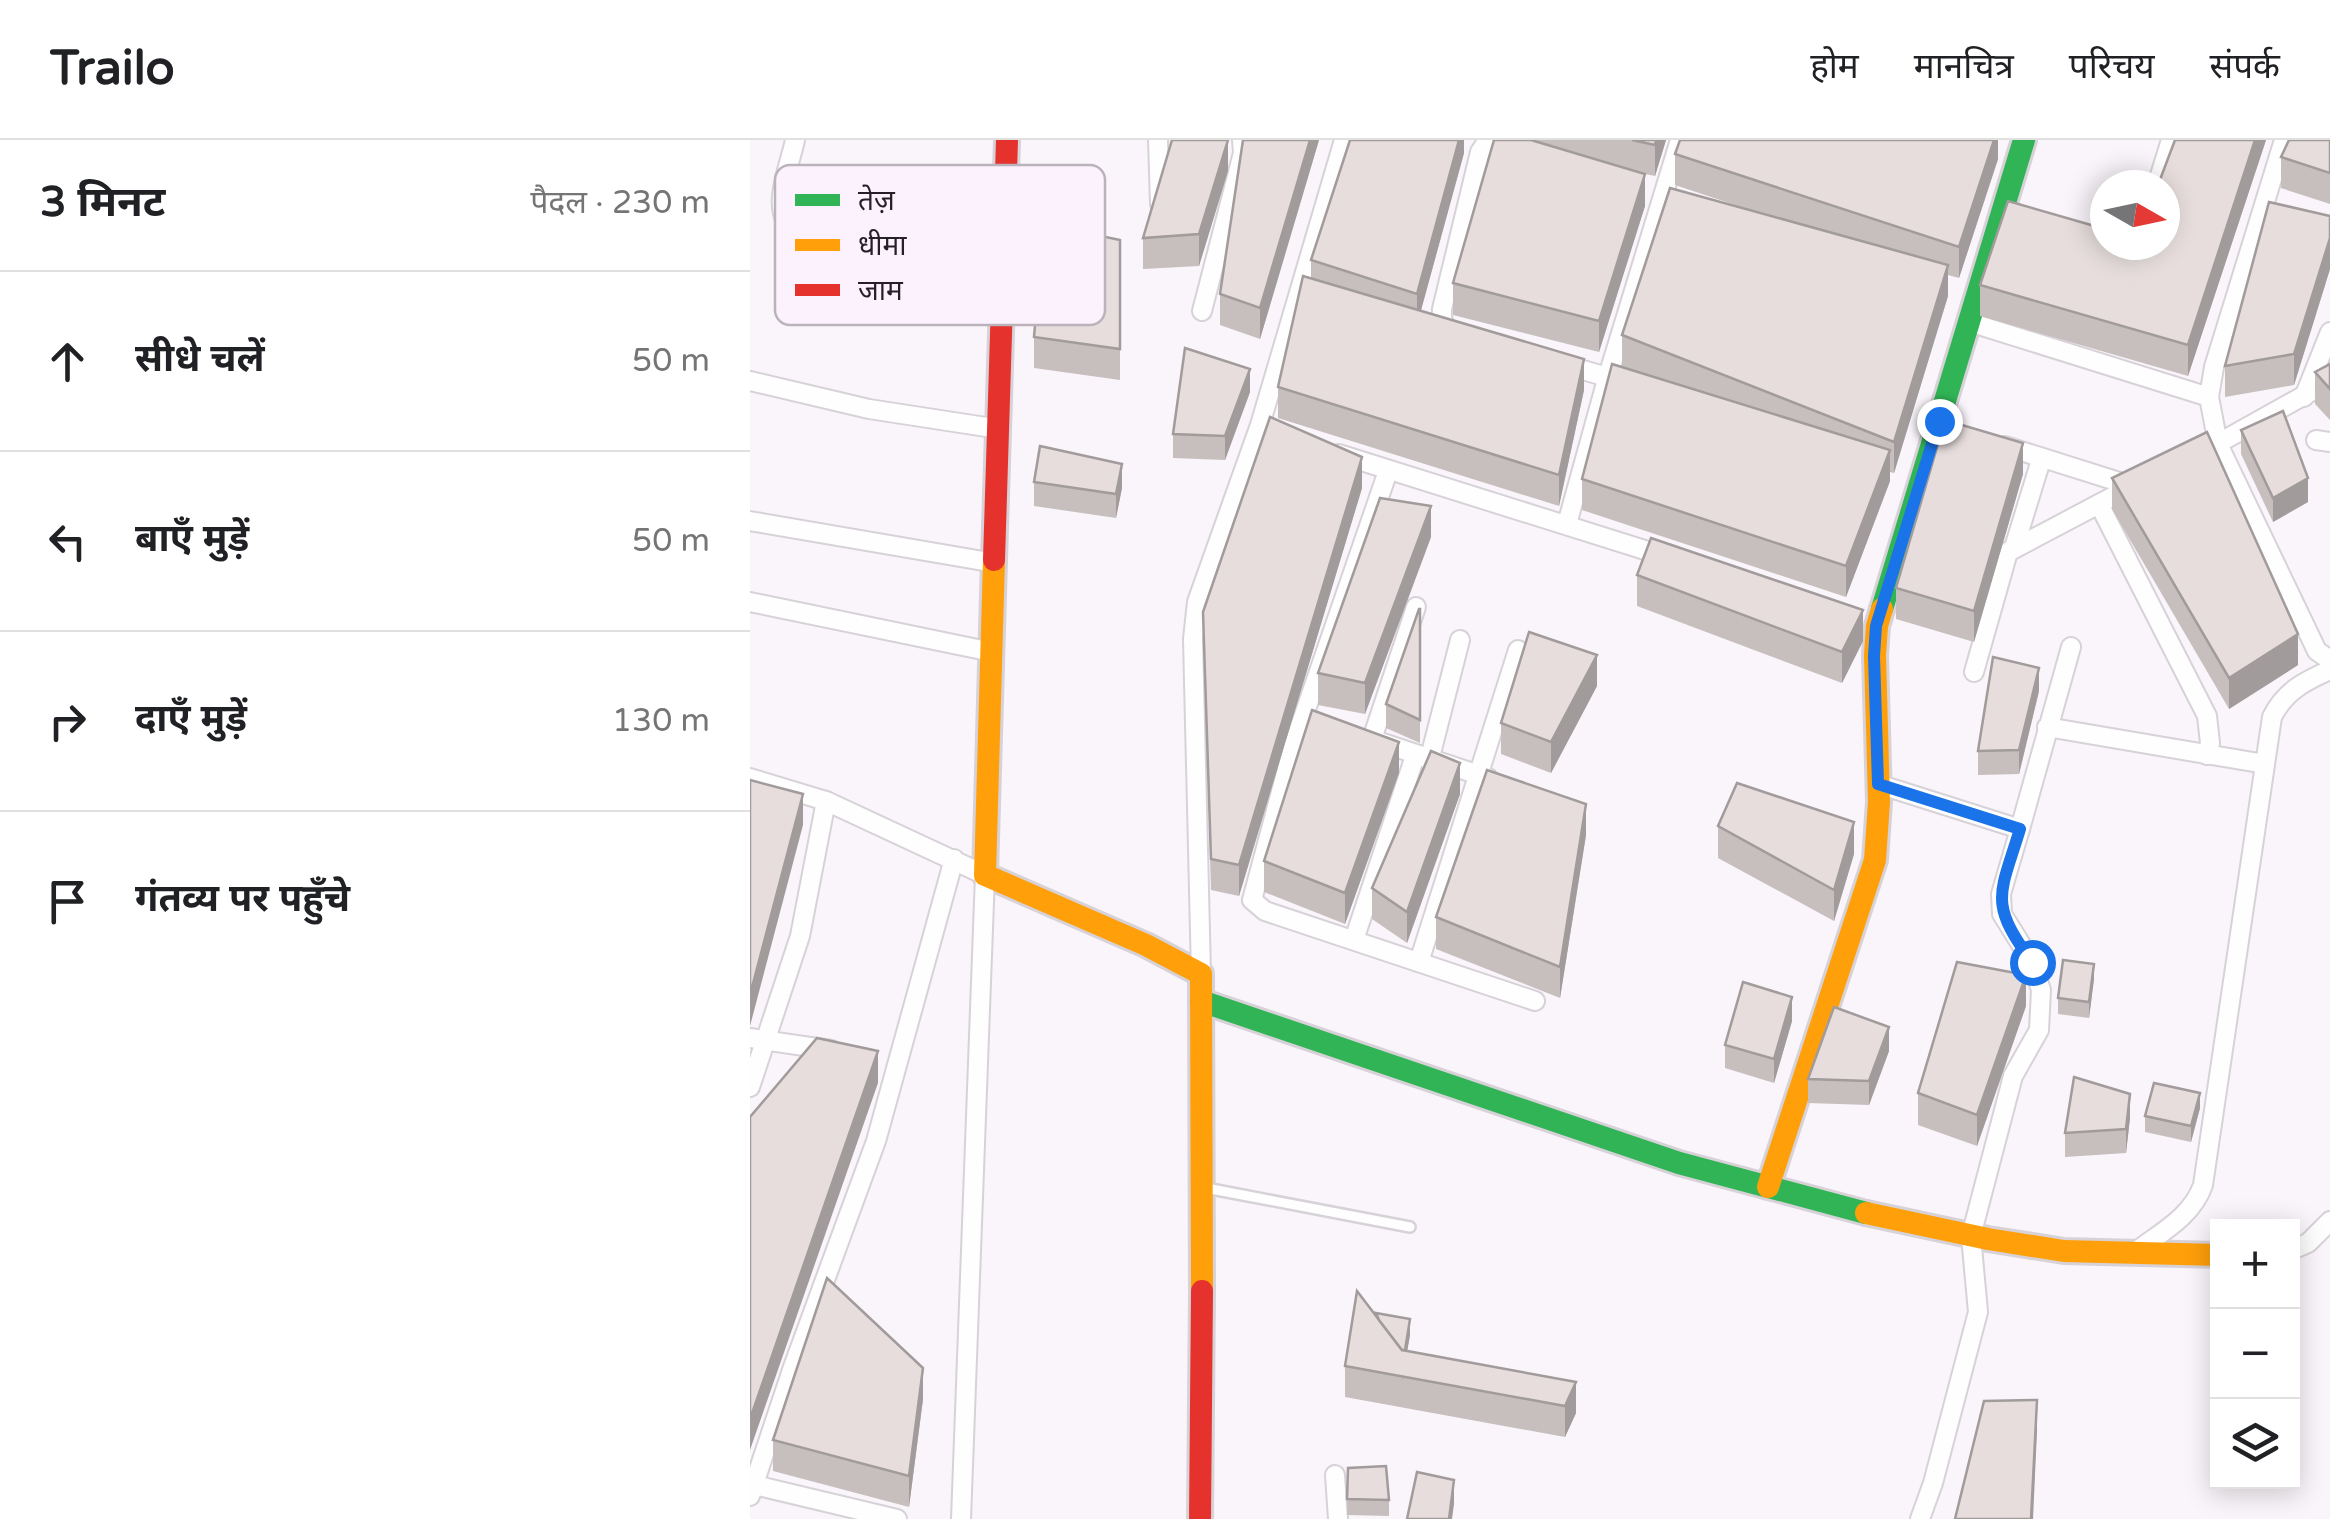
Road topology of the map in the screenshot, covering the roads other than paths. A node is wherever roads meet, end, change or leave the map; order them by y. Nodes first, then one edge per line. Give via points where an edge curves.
1 (795, 140) edge
2 (1006, 140) edge
3 (1158, 140) edge
4 (1242, 140) edge
5 (1344, 140) edge
6 (1488, 140) edge
7 (1680, 140) edge
8 (2171, 140) edge
9 (2284, 140) edge
10 (2018, 142) edge
11 (789, 165) edge
12 (1005, 165) edge
13 (2162, 170) edge
14 (1642, 188) edge
15 (1670, 197) junction
16 (1160, 206) edge
17 (1202, 311) dead end
18 (1969, 322) junction
19 (1000, 325) edge
20 (2330, 332) edge
21 (1476, 340) edge
22 (1551, 361) edge
23 (1608, 376) junction
24 (750, 381) edge
25 (2330, 381) edge
26 (1643, 388) edge
27 (2209, 397) junction
28 (2304, 397) junction
29 (999, 429) junction
30 (1990, 441) edge
31 (2218, 444) junction
32 (1314, 445) edge
33 (2042, 460) junction
34 (2184, 461) edge
35 (1388, 472) junction
36 (2099, 504) junction
37 (750, 522) edge
38 (1567, 524) junction
39 (2008, 552) junction
40 (1677, 560) edge
41 (994, 563) junction
42 (750, 602) edge
43 (1416, 607) edge
44 (1460, 640) dead end
45 (2071, 647) dead end
46 (1518, 650) dead end
47 (992, 652) junction
48 (2330, 660) edge
49 (2330, 670) edge
50 (1974, 672) dead end
51 (2047, 727) junction
52 (1349, 730) edge
53 (1372, 739) junction
54 (2207, 755) junction
55 (1422, 758) junction
56 (2265, 764) junction
57 (1478, 776) junction
58 (750, 778) edge
59 (1878, 784) junction
60 (1514, 786) edge
61 (826, 801) junction
62 (2020, 829) junction
63 (954, 859) junction
64 (985, 875) junction
65 (1354, 940) junction
66 (1419, 962) junction
67 (1201, 974) junction
68 (1201, 1001) junction
69 (1535, 1001) dead end
70 (758, 1040) edge
71 (844, 1051) edge
72 (750, 1087) edge
73 (1203, 1187) junction
74 (1768, 1187) junction
75 (2330, 1221) edge
76 (1410, 1228) dead end
77 (1971, 1236) junction
78 (2300, 1246) edge
79 (2134, 1253) junction
80 (2210, 1255) edge
81 (1336, 1474) dead end
82 (751, 1489) edge
83 (897, 1519) edge
84 (961, 1519) edge
85 (1200, 1519) edge
86 (1338, 1519) edge
87 (1920, 1519) edge

1 - 11 street
2 - 12 street
3 - 16 street
4 - 17 street
5 - 67 street via 1269,428 1198,602 1193,639
6 - 21 street via 1442,309 1447,330
7 - 15 street
8 - 13 street
9 - 27 street via 2270,210
10 - 18 street via 2010,216
14 - 15 street
15 - 23 street
18 - 27 street
18 - 59 street via 1948,424 1868,623
19 - 29 street
20 - 28 street
22 - 23 street
23 - 26 street
23 - 38 street
24 - 29 street
25 - 28 street
27 - 31 street
28 - 31 street
29 - 41 street
30 - 33 street
31 - 34 street
31 - 48 street via 2317,651
32 - 35 street
33 - 36 street via 2141,482
33 - 39 street
35 - 38 street
35 - 65 street via 1252,900 1265,911
36 - 39 street
36 - 54 street via 2207,716
37 - 41 street
38 - 40 street
39 - 50 street
41 - 47 street
42 - 47 street
43 - 53 street
44 - 55 street
45 - 51 street
46 - 57 street
47 - 64 street
49 - 56 street via 2280,702
51 - 54 street
51 - 62 street
52 - 53 street
53 - 55 street
54 - 56 street
55 - 57 street
55 - 65 street
56 - 79 street via 2203,1185 2190,1210
57 - 60 street
57 - 66 street
58 - 61 street
59 - 62 street
59 - 74 street via 1869,840 1872,872
61 - 63 street
61 - 70 street via 800,936
62 - 77 street via 2001,894 2002,914 2041,990 2038,1030 2012,1076
63 - 64 street
63 - 82 street via 891,1057 857,1197
64 - 67 street
64 - 84 street
65 - 66 street
66 - 69 street
67 - 68 street
68 - 73 street
68 - 74 street via 1593,1135
70 - 71 street
70 - 72 street
73 - 76 lane
73 - 85 street
74 - 77 street
75 - 78 street
77 - 79 street via 2064,1251
77 - 87 street via 1978,1312
79 - 80 street
81 - 86 street
82 - 83 street

